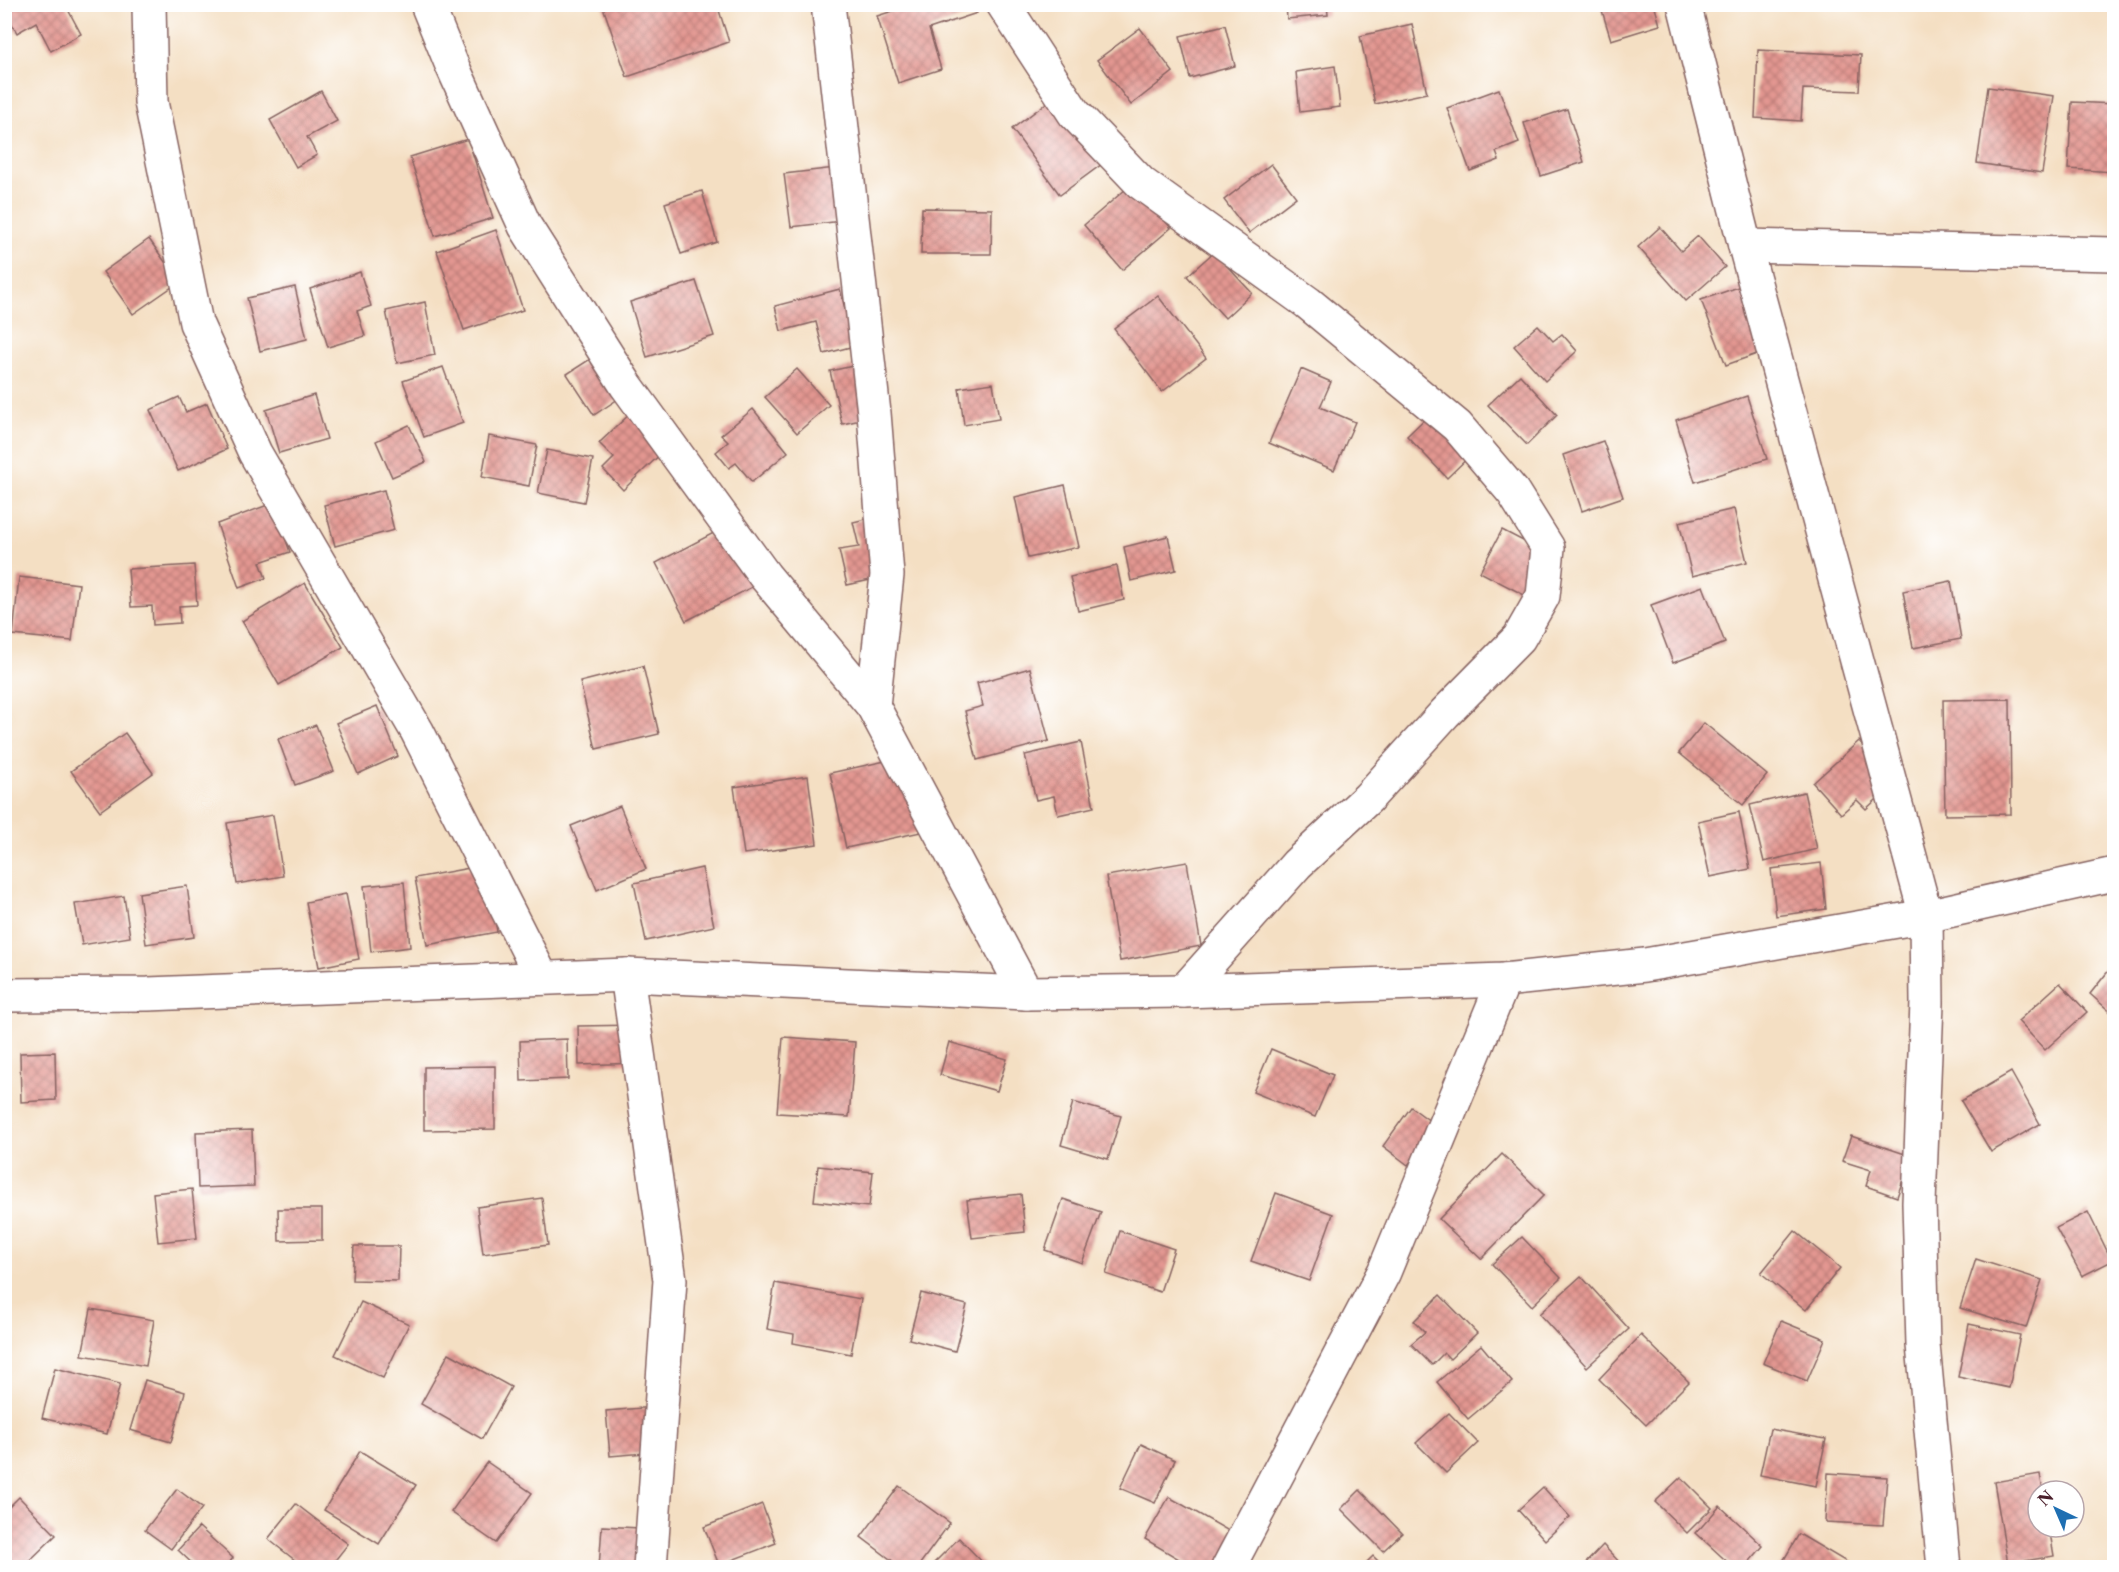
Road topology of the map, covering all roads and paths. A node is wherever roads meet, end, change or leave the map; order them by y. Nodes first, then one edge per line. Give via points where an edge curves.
1 (149, 4) edge
2 (427, 4) edge
3 (828, 4) edge
4 (1003, 4) edge
5 (1684, 4) edge
6 (1745, 246) junction
7 (2115, 254) edge
8 (873, 706) junction
9 (2115, 874) edge
10 (1926, 916) junction
11 (627, 975) junction
12 (542, 978) junction
13 (1504, 980) junction
14 (1184, 991) junction
15 (1026, 993) junction
16 (4, 995) edge
17 (650, 1568) edge
18 (1228, 1568) edge
19 (1944, 1568) edge

1 - 12 street via 151,102 196,323 255,453 417,731
2 - 8 street via 525,226 620,375 765,576
3 - 8 street via 874,413 887,574
4 - 14 street via 1074,113 1141,183 1308,303 1457,426 1513,492 1548,548 1543,596 1519,638 1368,798 1297,864
5 - 6 street
6 - 7 street
6 - 10 street
8 - 15 street
9 - 10 street
10 - 13 street via 1645,965
10 - 19 street via 1927,1003 1919,1203 1923,1345
11 - 12 street
11 - 15 street
11 - 17 street via 670,1280
12 - 16 street via 148,994
13 - 14 street
13 - 18 street via 1384,1272
14 - 15 street

